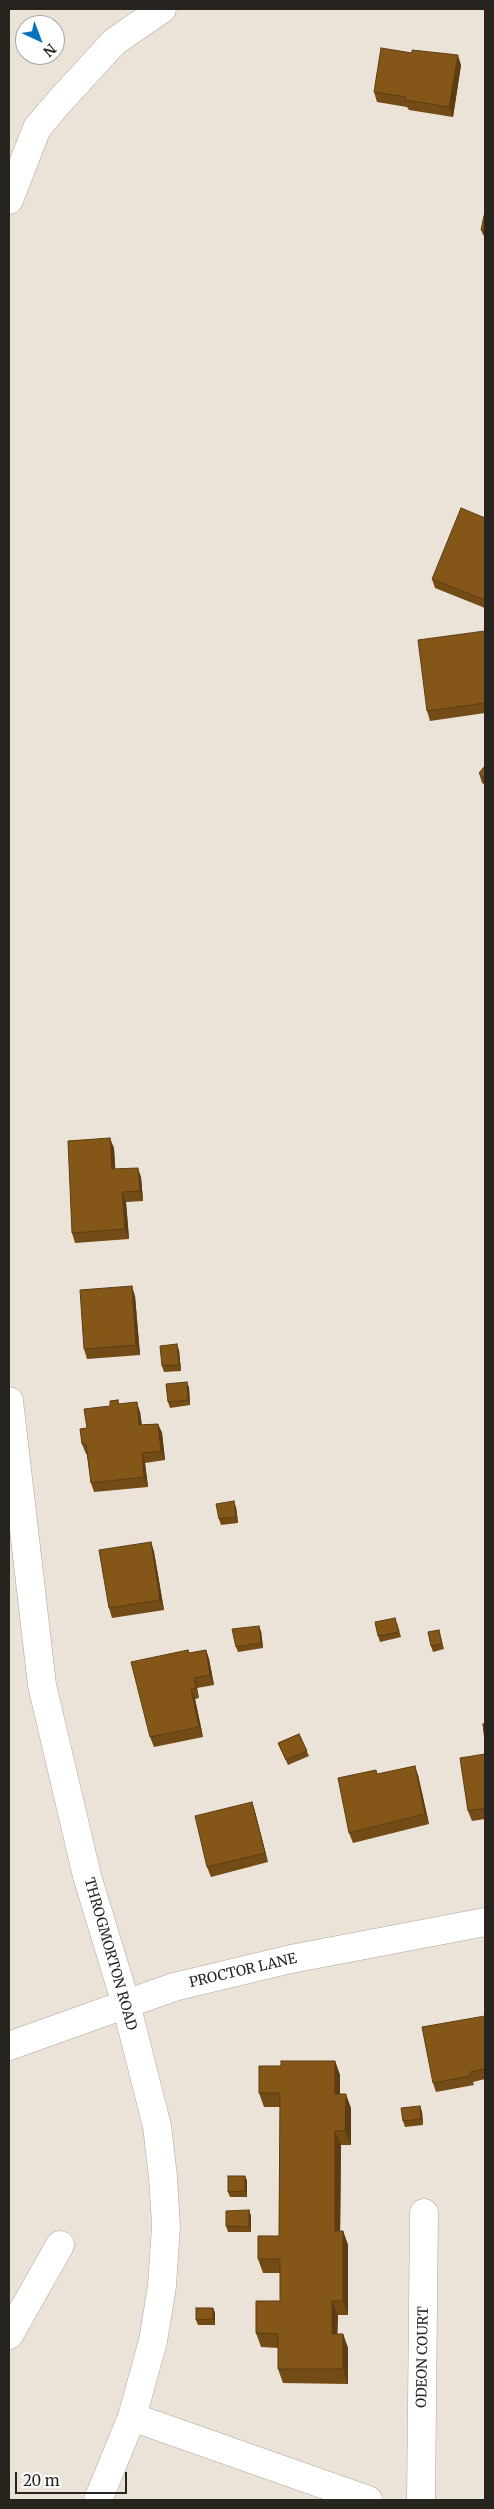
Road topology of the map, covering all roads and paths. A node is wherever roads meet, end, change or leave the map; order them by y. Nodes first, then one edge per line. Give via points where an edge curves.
1 (162, 9) edge
2 (9, 200) edge
3 (9, 1401) edge
4 (485, 1922) edge
5 (126, 2004) junction
6 (9, 2046) edge
7 (424, 2213) dead end
8 (60, 2244) dead end
9 (9, 2335) edge
10 (132, 2418) junction
11 (98, 2500) edge
12 (368, 2500) edge
13 (421, 2500) edge

1 - 2 street via 114,42 37,128
3 - 5 street, THROGMORTON ROAD via 42,1685 87,1876
4 - 5 street, PROCTOR LANE via 291,1959 174,1987
5 - 6 street, PROCTOR LANE
5 - 10 street, THROGMORTON ROAD via 157,2126 166,2226 162,2286 153,2341
7 - 13 street, ODEON COURT
8 - 9 street
10 - 11 street, THROGMORTON ROAD
10 - 12 street

